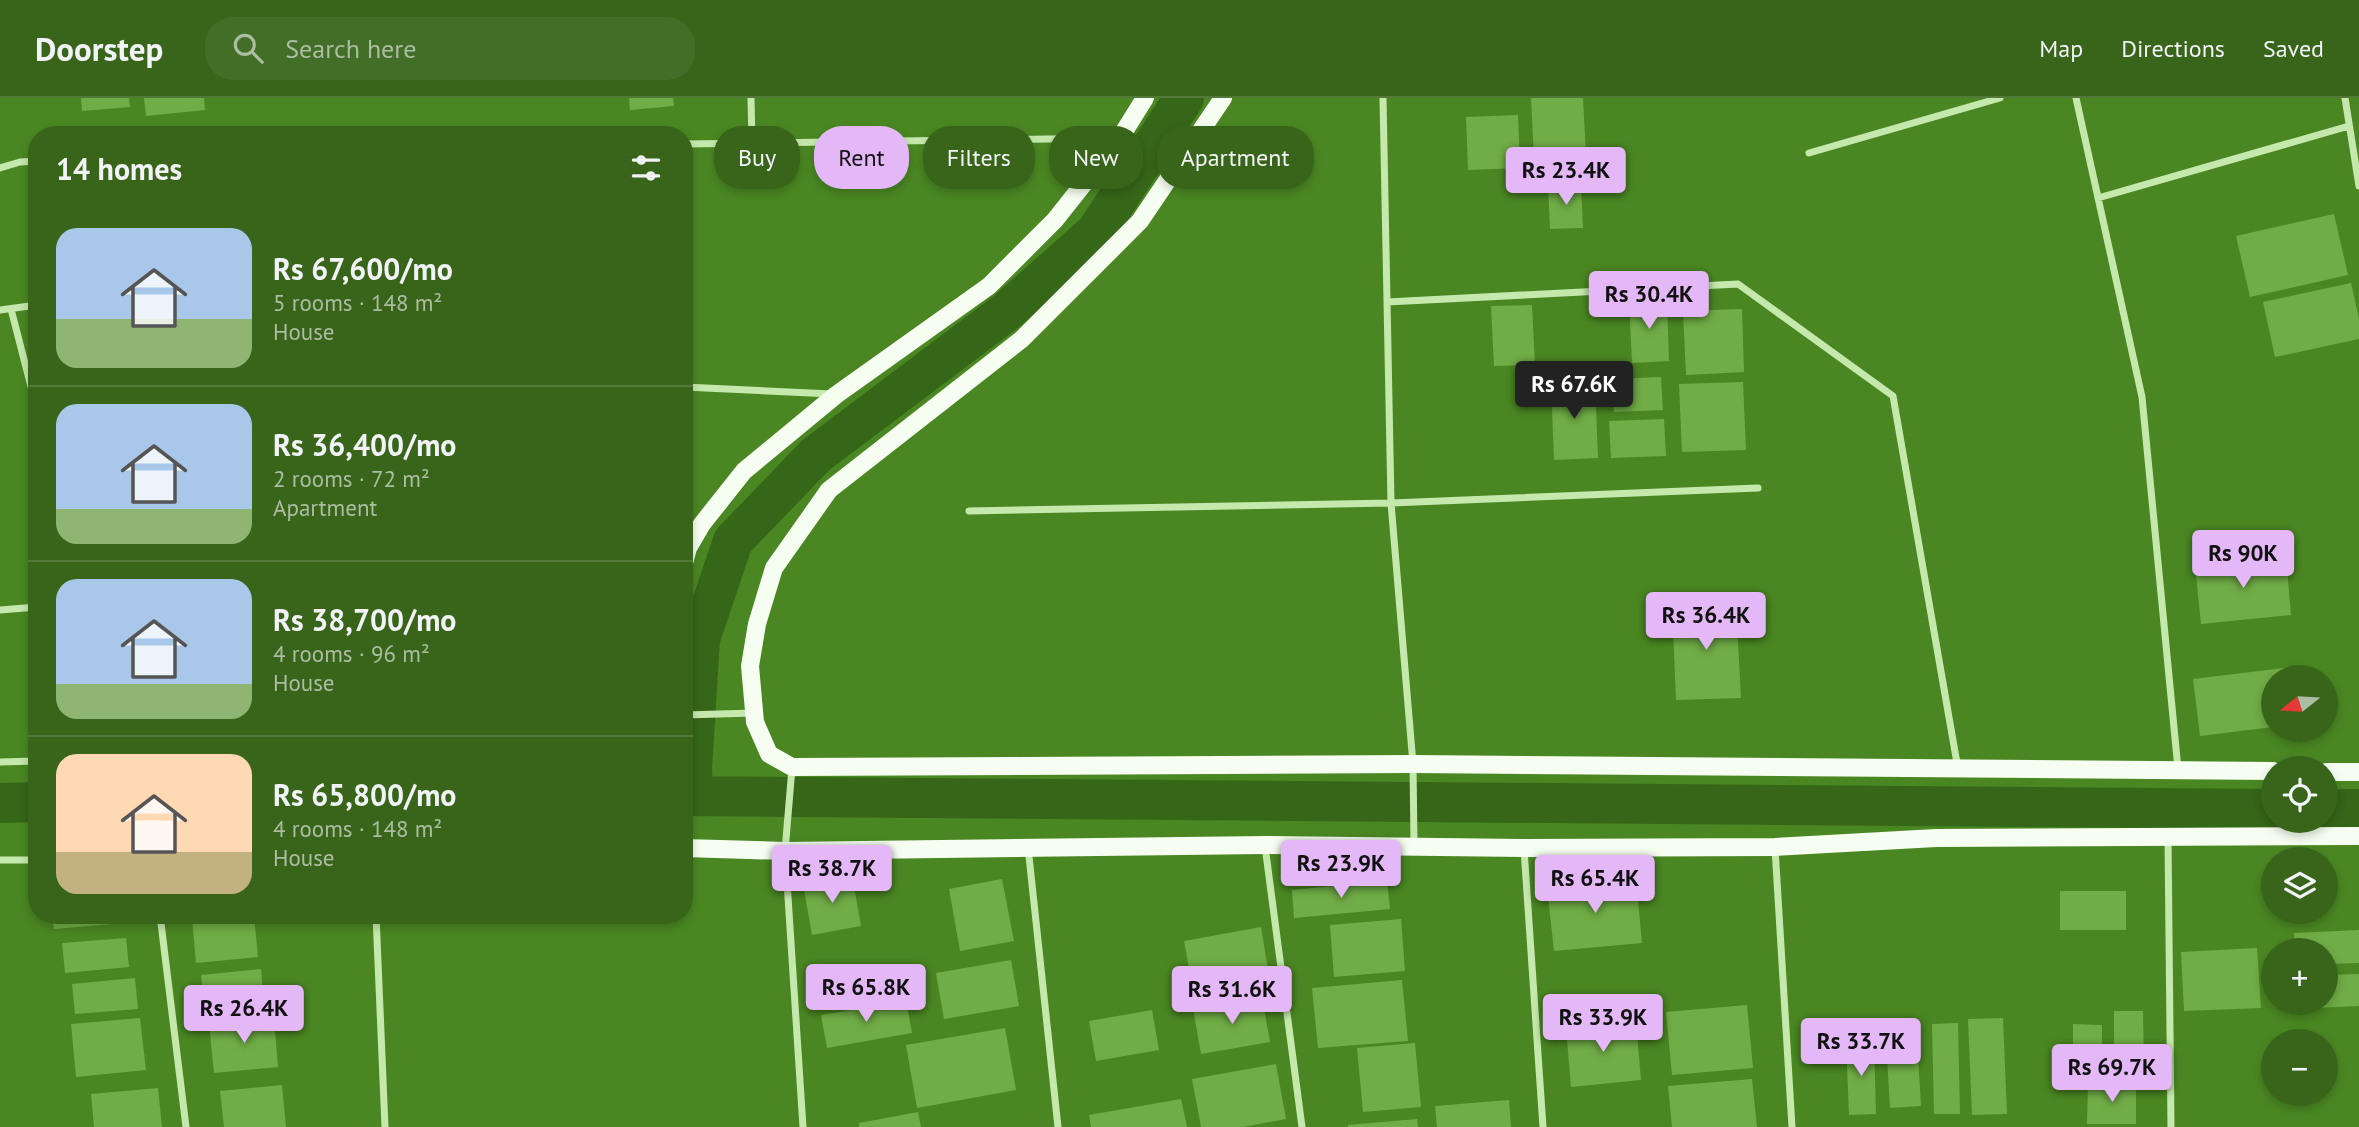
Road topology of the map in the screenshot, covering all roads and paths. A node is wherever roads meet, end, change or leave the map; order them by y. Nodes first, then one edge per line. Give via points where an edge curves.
1 (751, 98) edge
2 (1145, 98) edge
3 (1223, 98) edge
4 (1383, 98) edge
5 (2000, 98) edge
6 (2076, 98) edge
7 (2345, 98) edge
8 (752, 126) edge
9 (1127, 126) edge
10 (2349, 126) junction
11 (1049, 139) edge
12 (800, 143) edge
13 (693, 144) edge
14 (714, 144) edge
15 (1809, 153) dead end
16 (28, 161) edge
17 (0, 168) edge
18 (2359, 186) edge
19 (1079, 189) edge
20 (2098, 198) junction
21 (1387, 302) junction
22 (28, 306) edge
23 (11, 309) junction
24 (0, 310) edge
25 (28, 367) edge
26 (693, 387) edge
27 (836, 394) junction
28 (1758, 488) dead end
29 (1391, 503) junction
30 (969, 511) dead end
31 (693, 539) edge
32 (28, 608) edge
33 (0, 610) edge
34 (754, 713) junction
35 (693, 715) edge
36 (28, 761) edge
37 (0, 762) edge
38 (1413, 764) junction
39 (1958, 769) junction
40 (2178, 770) junction
41 (2261, 771) edge
42 (2338, 772) edge
43 (2359, 772) edge
44 (792, 776) junction
45 (2359, 836) edge
46 (2168, 838) junction
47 (1413, 839) junction
48 (1265, 845) junction
49 (1774, 846) junction
50 (1028, 847) junction
51 (693, 848) edge
52 (1524, 848) junction
53 (785, 851) junction
54 (0, 860) edge
55 (28, 860) edge
56 (161, 924) edge
57 (376, 924) edge
58 (186, 1127) edge
59 (385, 1127) edge
60 (803, 1127) edge
61 (1058, 1127) edge
62 (1303, 1127) edge
63 (1543, 1127) edge
64 (1792, 1127) edge
65 (2171, 1127) edge

1 - 8 street
2 - 9 main road
3 - 34 main road via 1140,221 1022,339 829,489 774,568 750,666
4 - 21 street
5 - 15 street
6 - 20 street
7 - 10 street
10 - 18 street
10 - 20 street
11 - 12 street
13 - 14 street
16 - 17 street
19 - 27 main road via 989,286
20 - 40 street via 2142,397
21 - 29 street
21 - 39 street via 1738,284 1893,396
22 - 23 street
23 - 24 street
23 - 25 street
26 - 27 street
27 - 31 main road via 744,471
28 - 29 street
29 - 30 street
29 - 38 street
32 - 33 street
34 - 35 street
34 - 44 main road via 769,754
36 - 37 street
38 - 39 main road
38 - 44 main road
38 - 47 street
39 - 40 main road
40 - 41 main road
42 - 43 main road
44 - 53 street
45 - 46 main road
46 - 49 main road via 1936,838
46 - 65 street
47 - 48 main road
47 - 52 main road
48 - 50 main road
48 - 62 street
49 - 52 main road
49 - 64 street
50 - 53 main road
50 - 61 street
51 - 53 main road
52 - 63 street
53 - 60 street
54 - 55 street
56 - 58 street
57 - 59 street

